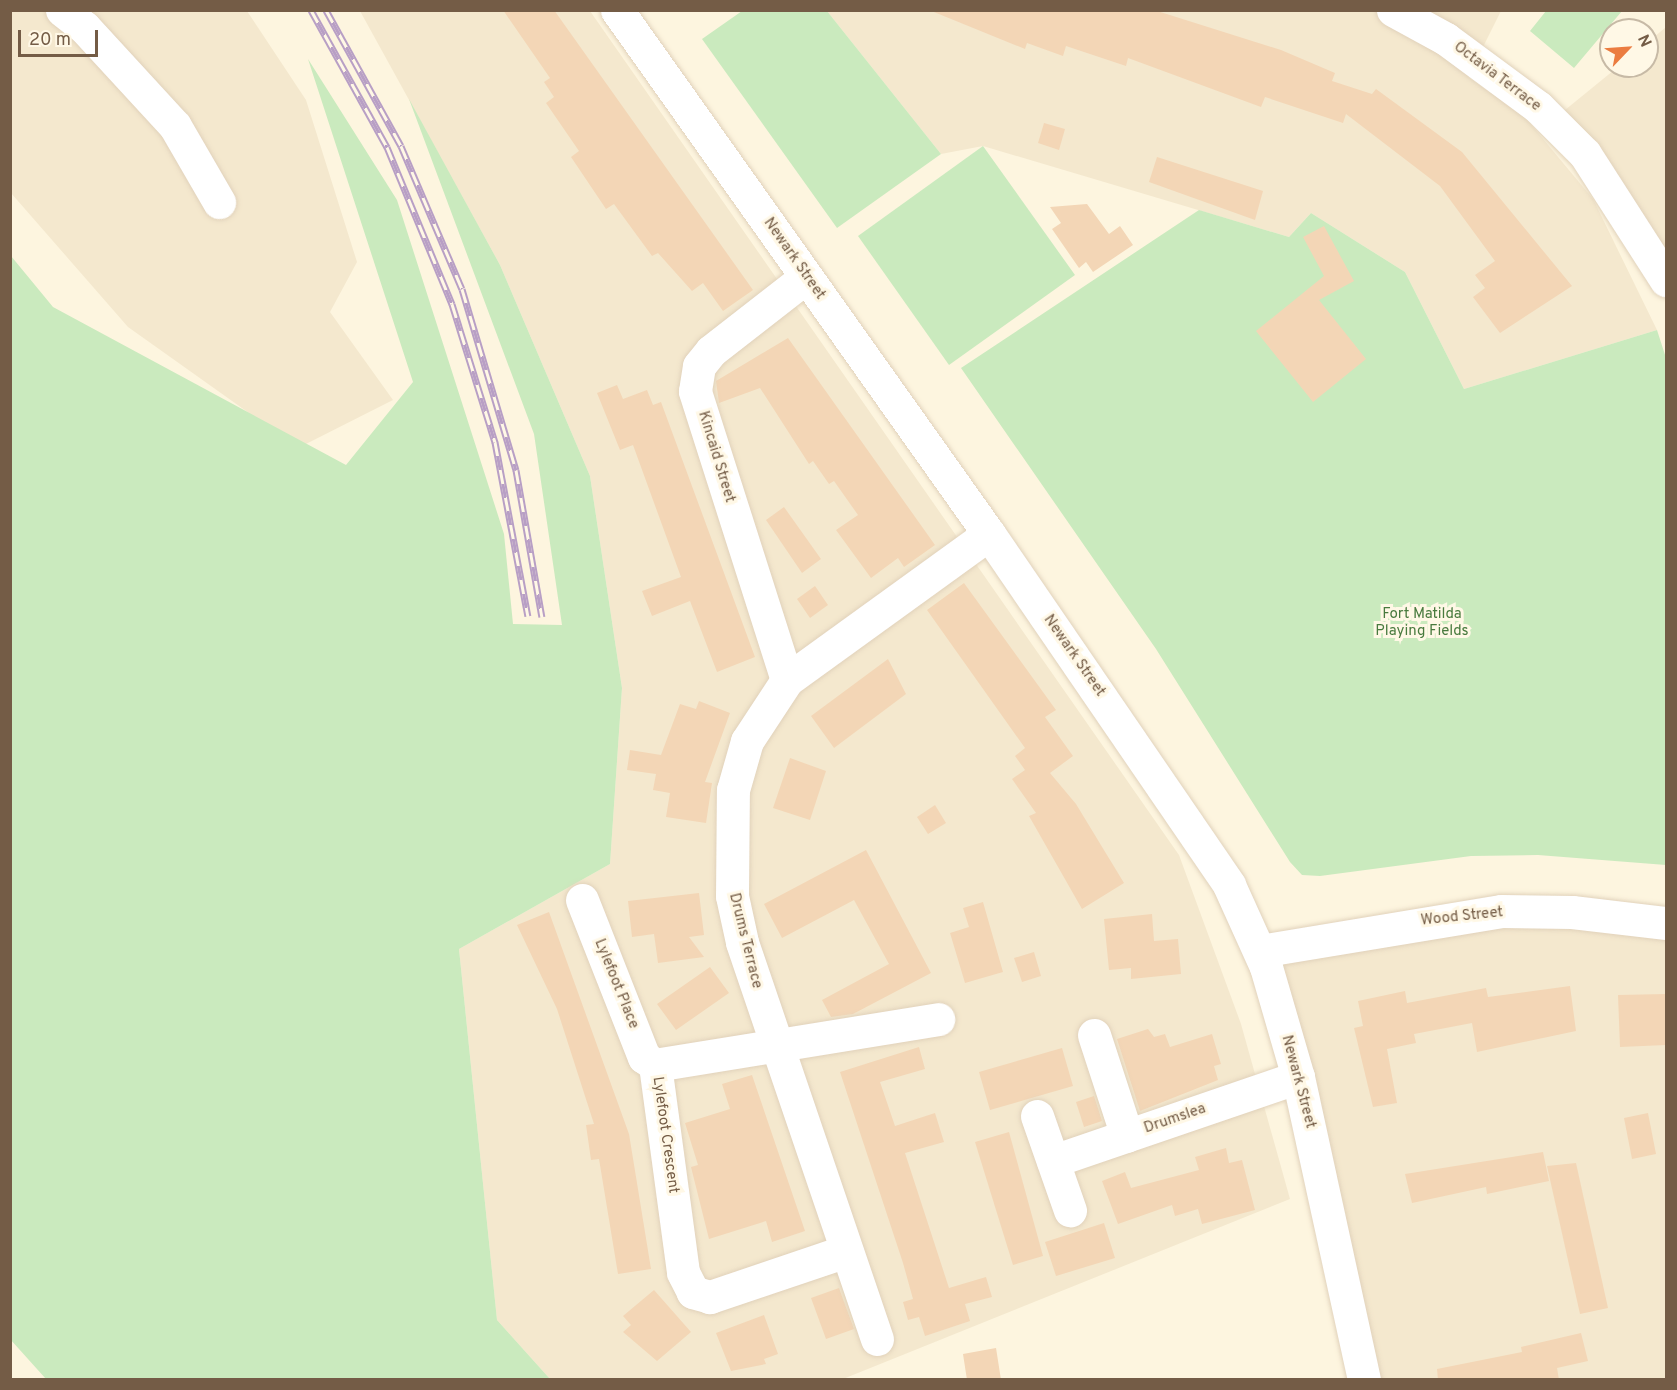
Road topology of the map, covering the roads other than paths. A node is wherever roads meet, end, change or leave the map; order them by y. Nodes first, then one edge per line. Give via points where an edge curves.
1 (62, 10) edge
2 (617, 10) edge
3 (1393, 10) edge
4 (219, 202) dead end
5 (806, 277) junction
6 (1666, 280) edge
7 (990, 534) junction
8 (787, 680) junction
9 (582, 900) dead end
10 (1666, 923) edge
11 (1260, 951) junction
12 (938, 1019) dead end
13 (1094, 1035) dead end
14 (774, 1048) junction
15 (655, 1065) junction
16 (1298, 1077) junction
17 (1036, 1116) dead end
18 (1127, 1136) junction
19 (1053, 1161) junction
20 (1070, 1210) dead end
21 (846, 1251) junction
22 (876, 1339) dead end
23 (1364, 1380) edge

1 - 4 street via 84,27 175,126
2 - 5 street, Newark Street
3 - 6 street, Octavia Terrace via 1446,39 1538,107 1597,171
5 - 7 street, Newark Street
5 - 8 street, Kincaid Street via 711,351 699,366 695,391
7 - 8 street, Drums Terrace
7 - 11 street, Newark Street via 1181,809 1229,885
8 - 14 street, Drums Terrace via 747,741 733,790 729,844 732,896
9 - 15 street, Lylefoot Place via 644,1057
10 - 11 street, Wood Street via 1572,912 1501,911
11 - 16 street, Newark Street
12 - 14 street, Lylefoot Crescent
13 - 18 street
14 - 15 street, Lylefoot Crescent
14 - 21 street, Drums Terrace
15 - 21 street, Lylefoot Crescent via 683,1272 693,1292 710,1296
16 - 18 street, Drumslea
16 - 23 street, Newark Street
17 - 19 street
18 - 19 street, Drumslea
19 - 20 street
21 - 22 street, Drums Terrace

